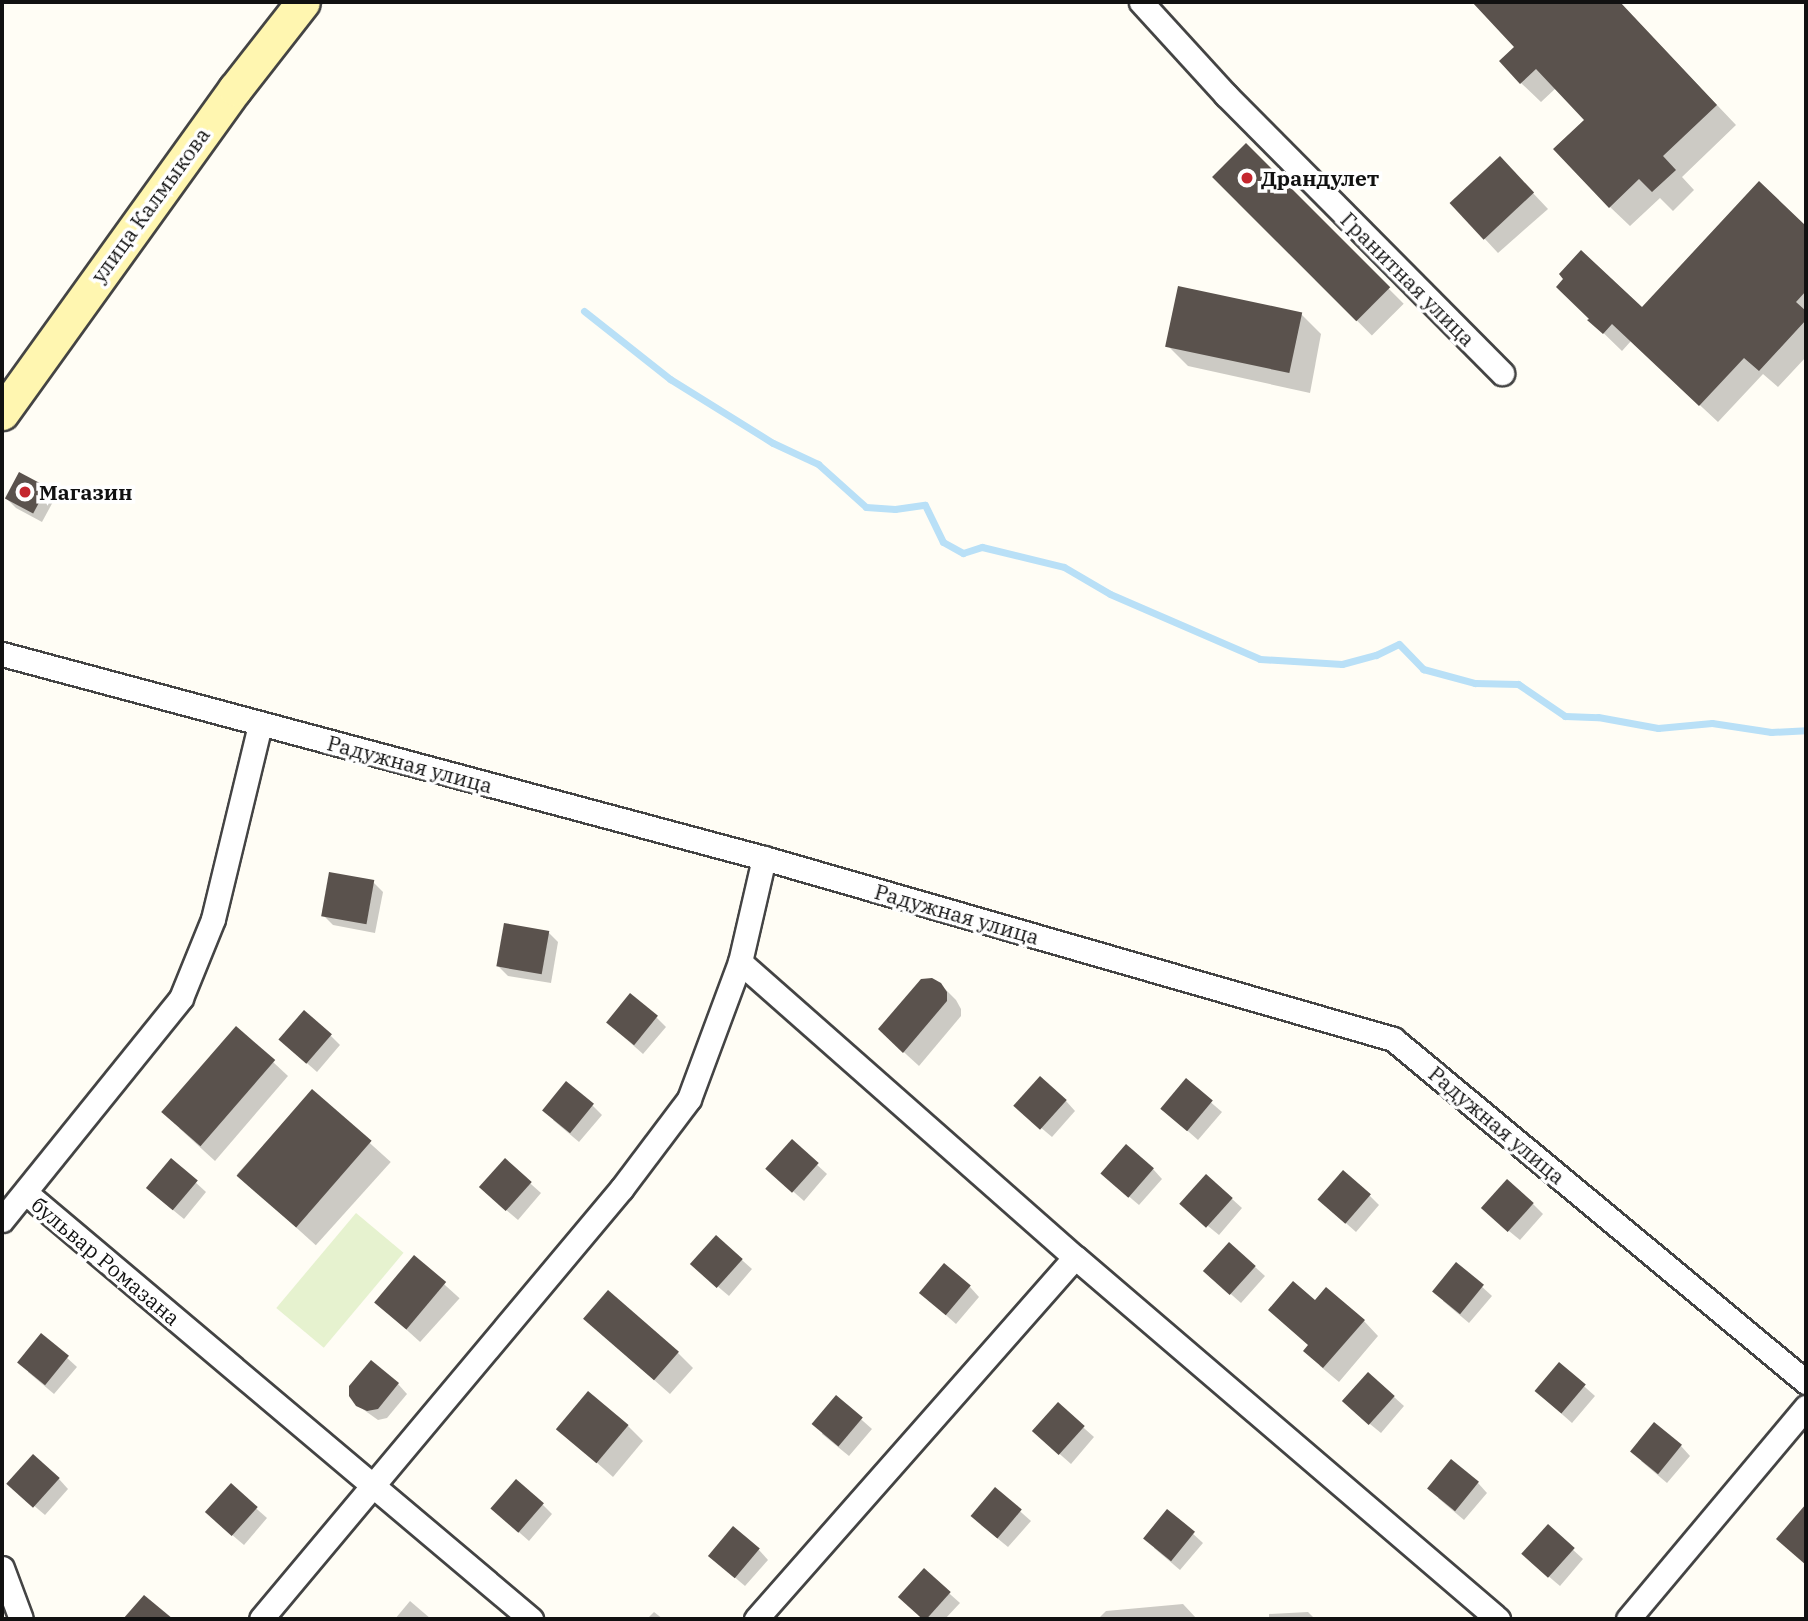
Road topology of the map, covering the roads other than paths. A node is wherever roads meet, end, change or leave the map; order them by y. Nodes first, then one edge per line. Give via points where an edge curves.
1 (303, 2) edge
2 (1141, 2) edge
3 (1502, 373) dead end
4 (2, 412) edge
5 (2, 654) edge
6 (260, 724) junction
7 (764, 858) junction
8 (740, 962) junction
9 (26, 1193) junction
10 (2, 1220) edge
11 (1074, 1257) junction
12 (1806, 1382) edge
13 (1806, 1407) edge
14 (374, 1486) junction
15 (2, 1569) edge
16 (21, 1619) edge
17 (261, 1619) edge
18 (531, 1619) edge
19 (756, 1619) edge
20 (1498, 1619) edge
21 (1628, 1619) edge

1 - 4 main road, улица Калмыкова via 234,89
2 - 3 street, Гранитная улица via 1226,95
5 - 6 street, Радужная улица
6 - 7 street, Радужная улица
6 - 9 street, бульвар Ромазана via 214,919 181,998
7 - 8 street
7 - 12 street, Радужная улица via 1393,1039
8 - 11 street
8 - 14 street via 689,1099 622,1188
9 - 10 street
9 - 14 street, бульвар Ромазана
11 - 19 street
11 - 20 street
13 - 21 street
14 - 17 street
14 - 18 street, бульвар Ромазана
15 - 16 street

